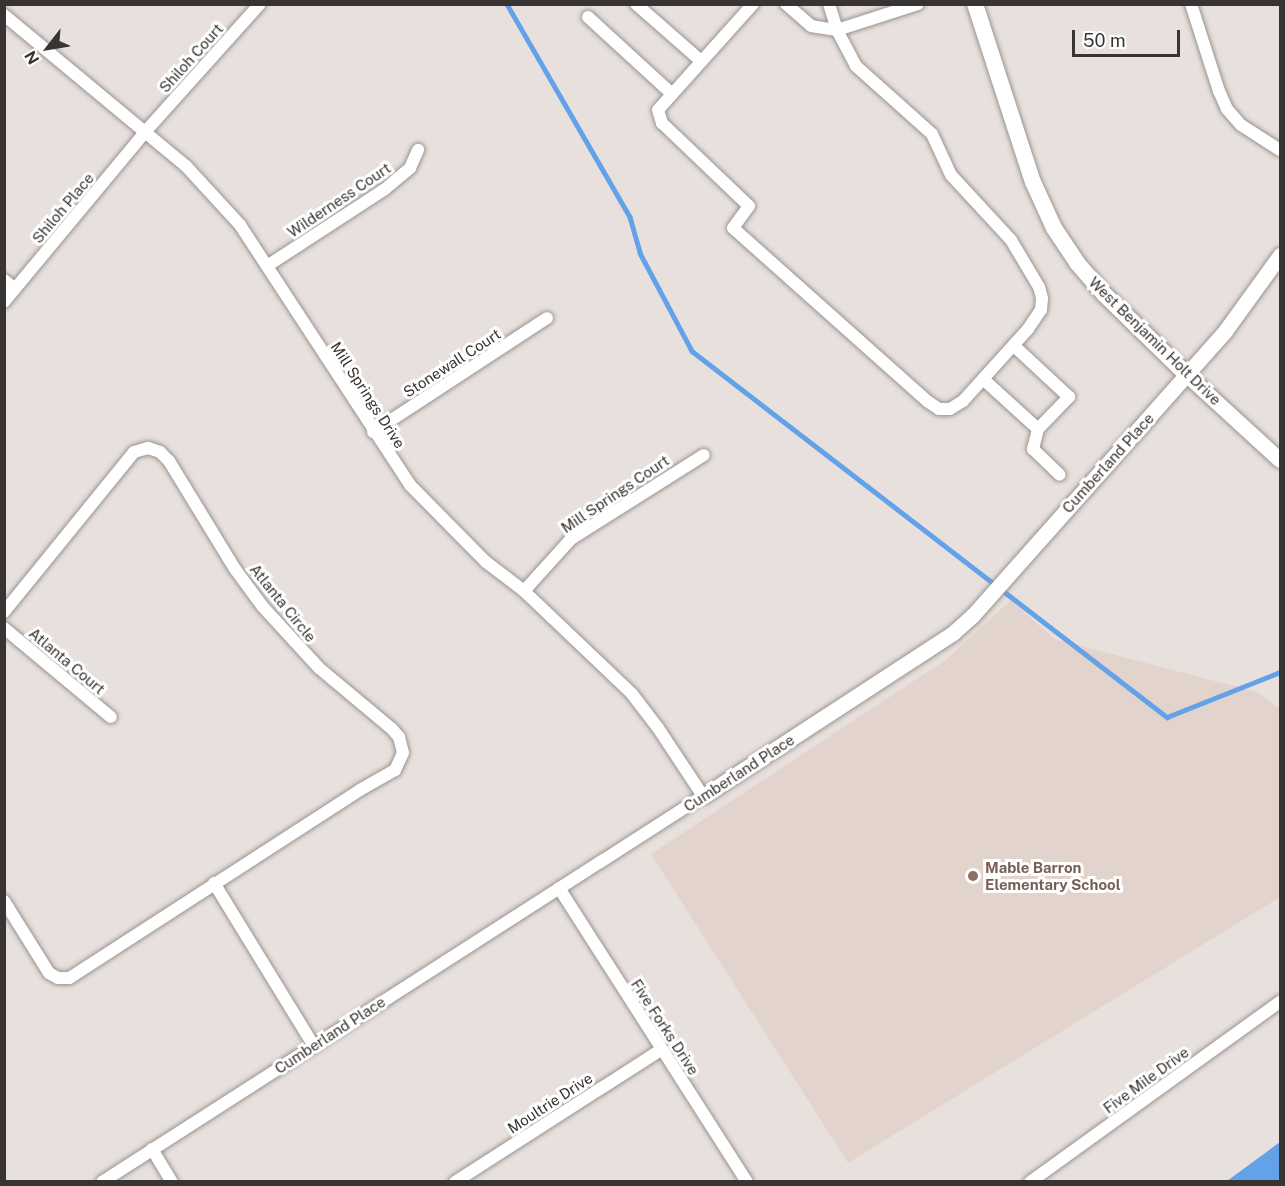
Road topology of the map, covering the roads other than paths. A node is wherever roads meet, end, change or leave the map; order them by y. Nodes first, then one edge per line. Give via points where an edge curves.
1 (260, 4) edge
2 (636, 4) edge
3 (753, 4) edge
4 (786, 4) edge
5 (829, 4) edge
6 (918, 4) edge
7 (975, 4) edge
8 (1191, 4) edge
9 (4, 15) edge
10 (588, 18) dead end
11 (837, 30) junction
12 (701, 61) junction
13 (672, 94) junction
14 (145, 132) junction
15 (418, 150) dead end
16 (1281, 150) edge
17 (1281, 255) edge
18 (267, 266) junction
19 (4, 280) edge
20 (15, 289) junction
21 (4, 302) edge
22 (547, 318) dead end
23 (1013, 345) junction
24 (1186, 374) junction
25 (983, 379) junction
26 (1038, 429) junction
27 (373, 432) junction
28 (704, 455) dead end
29 (1281, 460) edge
30 (1060, 475) dead end
31 (524, 591) junction
32 (4, 612) edge
33 (4, 628) edge
34 (111, 717) dead end
35 (703, 796) junction
36 (214, 883) junction
37 (559, 888) junction
38 (4, 901) edge
39 (1281, 1002) edge
40 (314, 1046) junction
41 (662, 1049) junction
42 (152, 1149) junction
43 (102, 1182) edge
44 (172, 1182) edge
45 (455, 1182) edge
46 (747, 1182) edge
47 (1030, 1182) edge

1 - 14 street, Shiloh Court
2 - 12 street
3 - 12 street
4 - 11 street via 811,26
5 - 11 street
6 - 11 street
7 - 24 main road, West Benjamin Holt Drive via 1033,182 1054,228 1104,294
8 - 16 street via 1227,109 1241,125
9 - 14 street, Mill Springs Drive
10 - 13 street
11 - 23 street via 856,66 932,134 951,175 1011,240 1040,287 1041,310
12 - 13 street
13 - 25 street via 658,110 662,123 749,206 733,228 939,410 963,401
14 - 18 street, Mill Springs Drive via 186,166 240,225
14 - 20 street, Shiloh Place
15 - 18 street, Wilderness Court via 410,168 385,189
17 - 24 street, Cumberland Place via 1248,303
18 - 27 street, Mill Springs Drive
19 - 20 street
20 - 21 street, Shiloh Place
22 - 27 street, Stonewall Court
23 - 25 street
23 - 26 street via 1069,397
24 - 29 street, West Benjamin Holt Drive
24 - 35 street, Cumberland Place via 953,633
25 - 26 street
26 - 30 street via 1033,449
27 - 31 street, Mill Springs Drive via 433,511 486,562
28 - 31 street, Mill Springs Court via 572,539
31 - 35 street, Mill Springs Drive via 632,694
32 - 36 street, Atlanta Circle via 134,452 148,448 169,461 263,608 319,668 399,736 403,753 395,770
33 - 34 street, Atlanta Court
35 - 37 street, Cumberland Place
36 - 38 street, Atlanta Circle via 69,978 58,978 45,968
36 - 40 street
37 - 40 street, Cumberland Place
37 - 41 street, Five Forks Drive
39 - 47 street, Five Mile Drive
40 - 42 street, Cumberland Place
41 - 45 street, Moultrie Drive
41 - 46 street, Five Forks Drive
42 - 43 street, Cumberland Place
42 - 44 street

